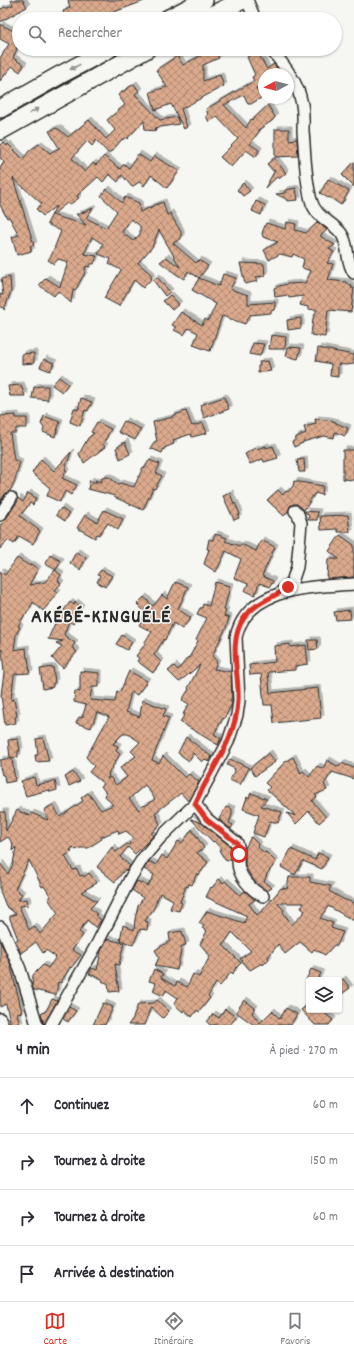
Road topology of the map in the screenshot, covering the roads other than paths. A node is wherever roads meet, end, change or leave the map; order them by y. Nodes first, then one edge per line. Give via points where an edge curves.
1 (204, 0) edge
2 (243, 0) edge
3 (247, 0) edge
4 (181, 12) edge
5 (218, 12) edge
6 (252, 12) edge
7 (96, 56) edge
8 (134, 56) edge
9 (276, 56) edge
10 (0, 109) edge
11 (0, 130) edge
12 (354, 273) edge
13 (11, 498) dead end
14 (295, 511) dead end
15 (0, 515) edge
16 (354, 584) edge
17 (282, 592) junction
18 (195, 804) junction
19 (263, 896) dead end
20 (0, 927) edge
21 (0, 1019) edge
22 (3, 1025) edge
23 (37, 1025) edge
24 (51, 1025) edge

1 - 4 highway
2 - 5 highway
3 - 6 street
7 -> 10 highway
11 -> 8 highway
9 - 12 street via 295,83 301,99 311,201 316,213 335,227 345,239 349,262
13 - 15 street
14 - 17 street via 301,523 297,567 292,582
16 - 17 street
17 - 18 street via 255,607 244,617 237,630 237,715 228,742
18 - 19 street via 207,820 237,843 239,872 252,889
18 - 24 street via 143,858
20 - 23 street via 20,969
21 - 22 street

